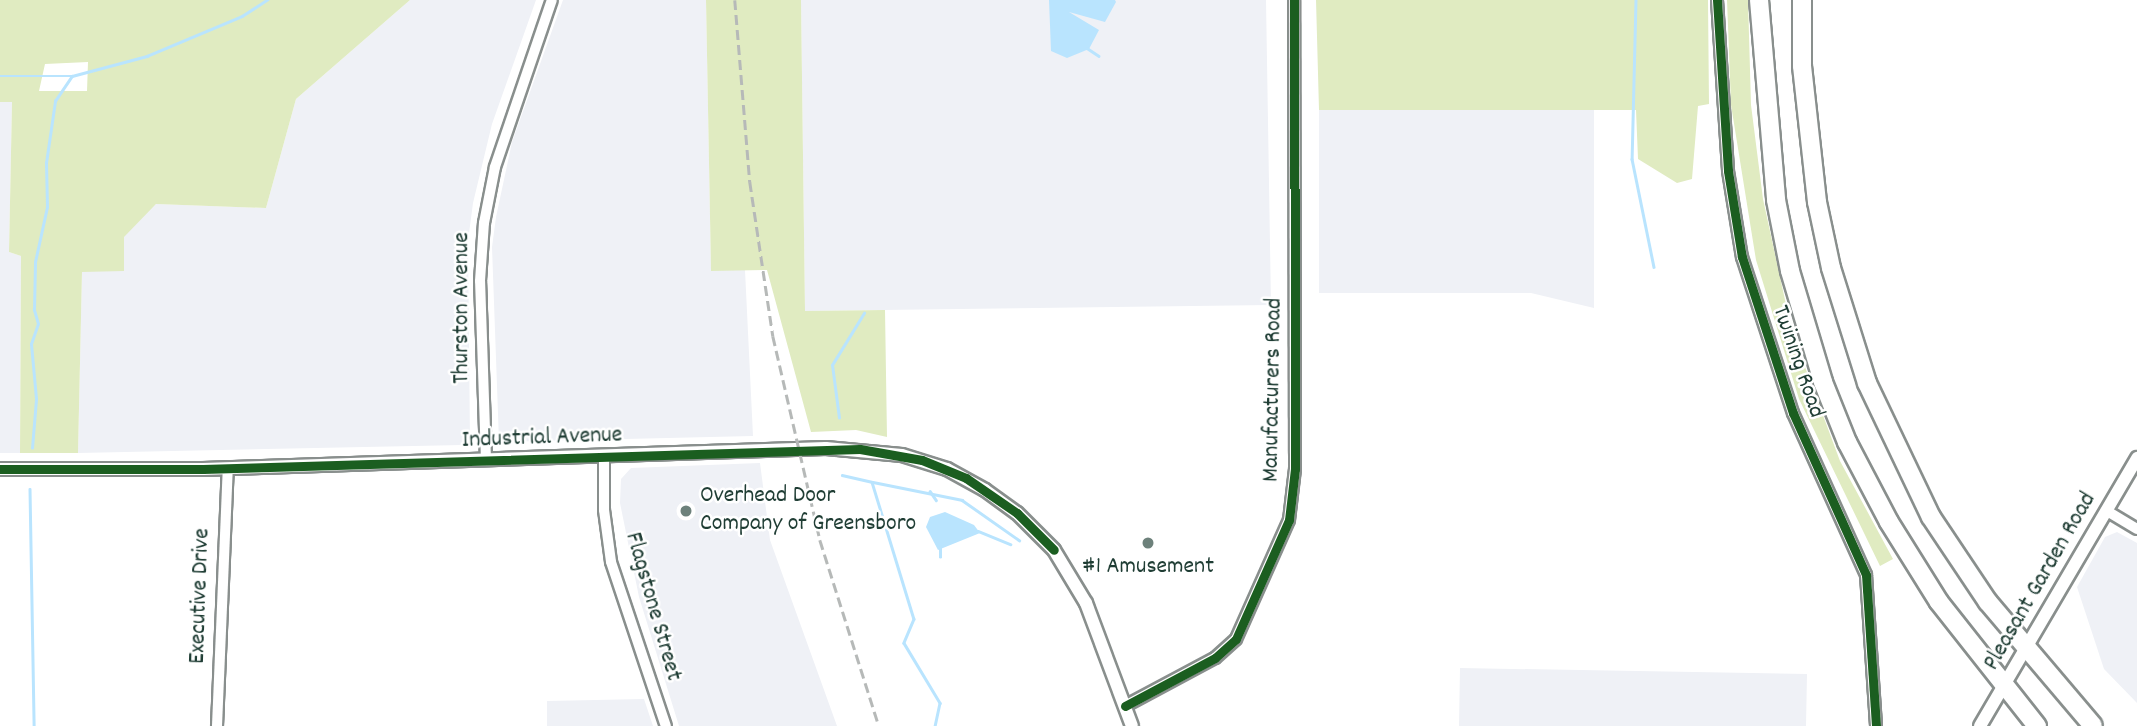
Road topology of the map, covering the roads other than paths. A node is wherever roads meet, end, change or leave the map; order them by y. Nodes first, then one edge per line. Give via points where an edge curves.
1 (552, 0) edge
2 (1294, 0) edge
3 (1717, 0) edge
4 (1759, 0) edge
5 (1802, 0) edge
6 (604, 456) junction
7 (2137, 458) edge
8 (486, 460) junction
9 (228, 468) junction
10 (0, 469) edge
11 (2106, 511) junction
12 (2137, 529) edge
13 (2028, 649) junction
14 (2004, 688) junction
15 (1125, 706) junction
16 (218, 726) edge
17 (666, 726) edge
18 (1132, 726) edge
19 (1876, 726) edge
20 (1980, 726) edge
21 (2037, 726) edge
22 (2093, 726) edge

1 - 8 street, Thurston Avenue via 495,167 484,223 480,281
2 - 15 street, Manufacturers Road via 1295,469 1289,520 1236,639 1197,669
3 - 19 street, Twining Road via 1727,158 1742,257 1793,413 1867,575
4 - 14 highway via 1776,200 1790,271 1823,382 1847,442 1889,522 1939,602
5 - 13 highway via 1802,66 1817,202 1831,268 1867,383 1931,517 1988,602
6 - 8 main road, Industrial Avenue
6 - 15 main road, Industrial Avenue via 860,449 902,454 947,469 1003,501 1054,550 1086,603
6 - 17 street, Flagstone Street via 604,510 611,562
7 - 11 main road, Pleasant Garden Road
8 - 9 main road, Industrial Avenue
9 - 10 main road, Industrial Avenue
9 - 16 street, Executive Drive
11 - 12 street
11 - 13 main road, Pleasant Garden Road
13 - 14 main road, Pleasant Garden Road
13 - 22 highway
14 - 20 main road, Pleasant Garden Road
14 - 21 highway
15 - 18 main road, Industrial Avenue

